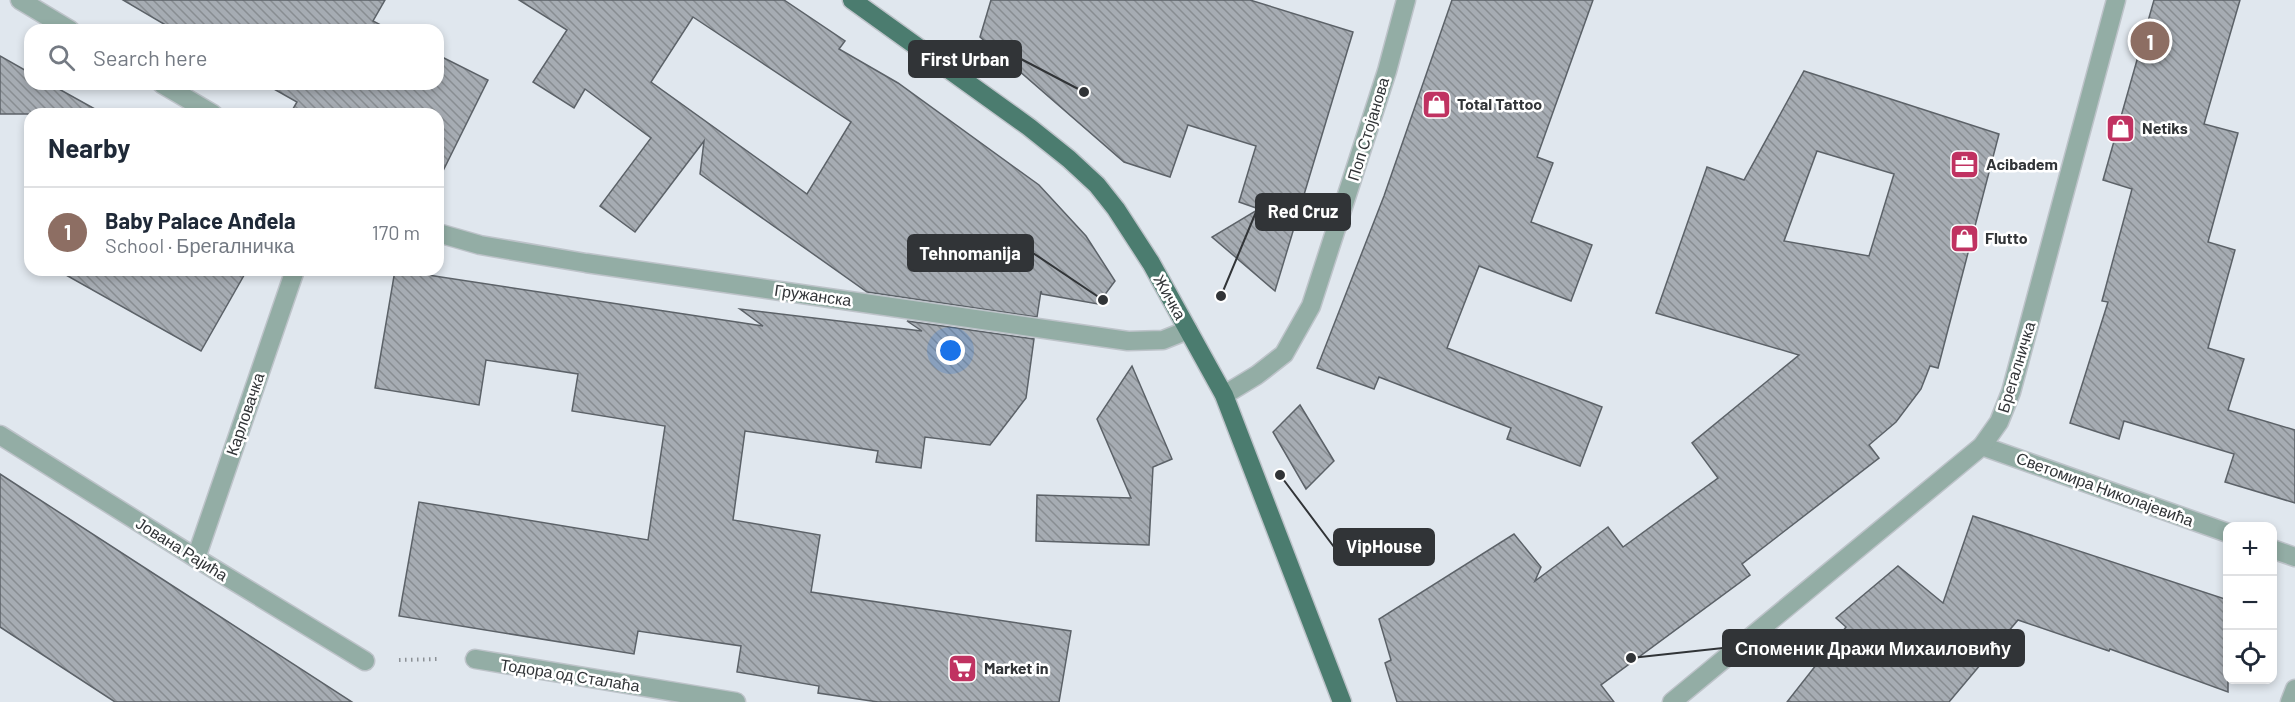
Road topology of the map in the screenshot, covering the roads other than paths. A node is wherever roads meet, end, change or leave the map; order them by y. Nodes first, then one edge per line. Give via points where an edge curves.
1 (20, 0) edge
2 (852, 0) edge
3 (1406, 0) edge
4 (2116, 0) edge
5 (60, 24) edge
6 (172, 90) edge
7 (203, 108) edge
8 (444, 235) edge
9 (293, 276) edge
10 (1188, 330) junction
11 (1224, 395) junction
12 (0, 435) edge
13 (1982, 446) junction
14 (2223, 531) edge
15 (2277, 551) edge
16 (2295, 557) edge
17 (196, 558) junction
18 (475, 659) road end
19 (365, 661) road end
20 (2295, 689) edge
21 (735, 702) edge
22 (1342, 702) edge
23 (1672, 702) edge
24 (2290, 702) edge

1 - 5 street
2 - 10 main road, Жичка via 1029,127 1097,185 1134,236
3 - 11 street, Поп Стојанова via 1311,306 1284,354
4 - 13 street, Брегалничка via 2011,392 1999,422
6 - 7 street
8 - 10 street, Гружанска via 480,245 586,263 1128,341 1162,340
9 - 17 street, Карловачка
10 - 11 main road, Жичка
11 - 22 main road, Жичка
12 - 17 street, Јована Рајића
13 - 14 street, Светомира Николајевића
13 - 23 street, Брегалничка
15 - 16 street
17 - 19 street, Јована Рајића
18 - 21 street, Тодора од Сталаћа
20 - 24 street

